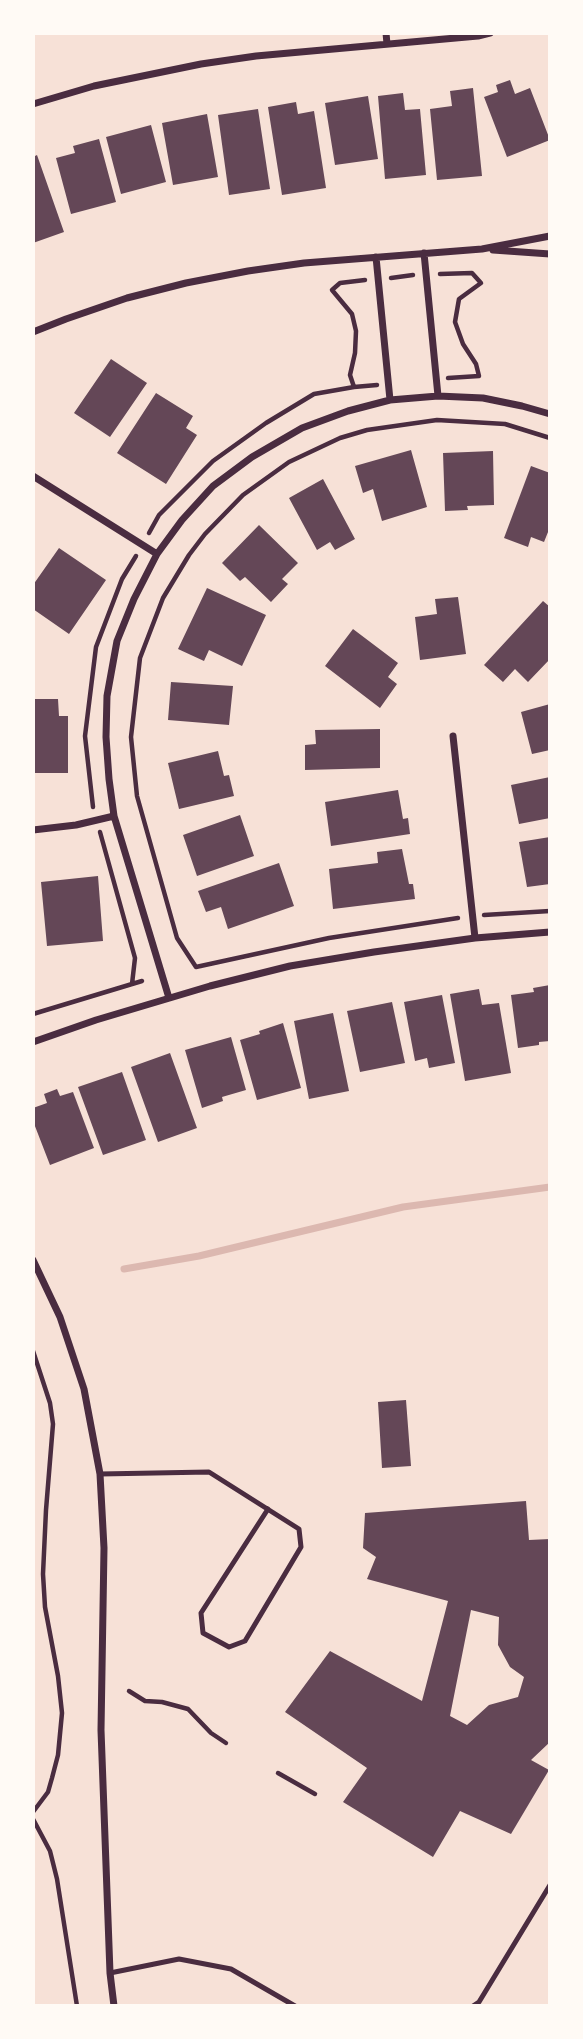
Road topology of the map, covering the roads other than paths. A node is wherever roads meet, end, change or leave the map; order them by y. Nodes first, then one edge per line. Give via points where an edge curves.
1 (386, 33) edge
2 (490, 33) edge
3 (387, 44) junction
4 (33, 104) edge
5 (550, 236) edge
6 (482, 249) junction
7 (425, 253) junction
8 (550, 254) edge
9 (376, 257) junction
10 (33, 332) edge
11 (438, 396) junction
12 (390, 400) junction
13 (550, 414) edge
14 (33, 476) edge
15 (157, 554) junction
16 (453, 737) dead end
17 (114, 816) junction
18 (33, 830) edge
19 (550, 932) edge
20 (475, 938) junction
21 (169, 998) junction
22 (33, 1042) edge
23 (33, 1260) edge
24 (100, 1474) junction
25 (268, 1509) junction
26 (550, 1885) edge
27 (110, 1973) junction
28 (114, 2006) edge
29 (295, 2006) edge
30 (474, 2006) edge

1 - 3 street
2 - 3 street
3 - 4 street via 201,64
5 - 6 street
6 - 7 street
6 - 8 street
7 - 9 street
7 - 11 street
9 - 10 street via 186,283 127,298
9 - 12 street
11 - 12 street
11 - 13 street via 483,398
12 - 15 street via 302,428 252,457 213,486
14 - 15 street
15 - 17 street via 117,641 107,696 107,758
16 - 20 street
17 - 18 street
17 - 21 street
19 - 20 street
20 - 21 street via 290,966
21 - 22 street
23 - 24 street via 61,1317 84,1389
24 - 25 lane via 209,1472
24 - 27 street via 104,1548 101,1730
25 - 25 lane via 299,1529 301,1547 245,1641 229,1647 203,1633 201,1613
26 - 30 lane
27 - 28 street
27 - 29 lane via 179,1959 231,1969

